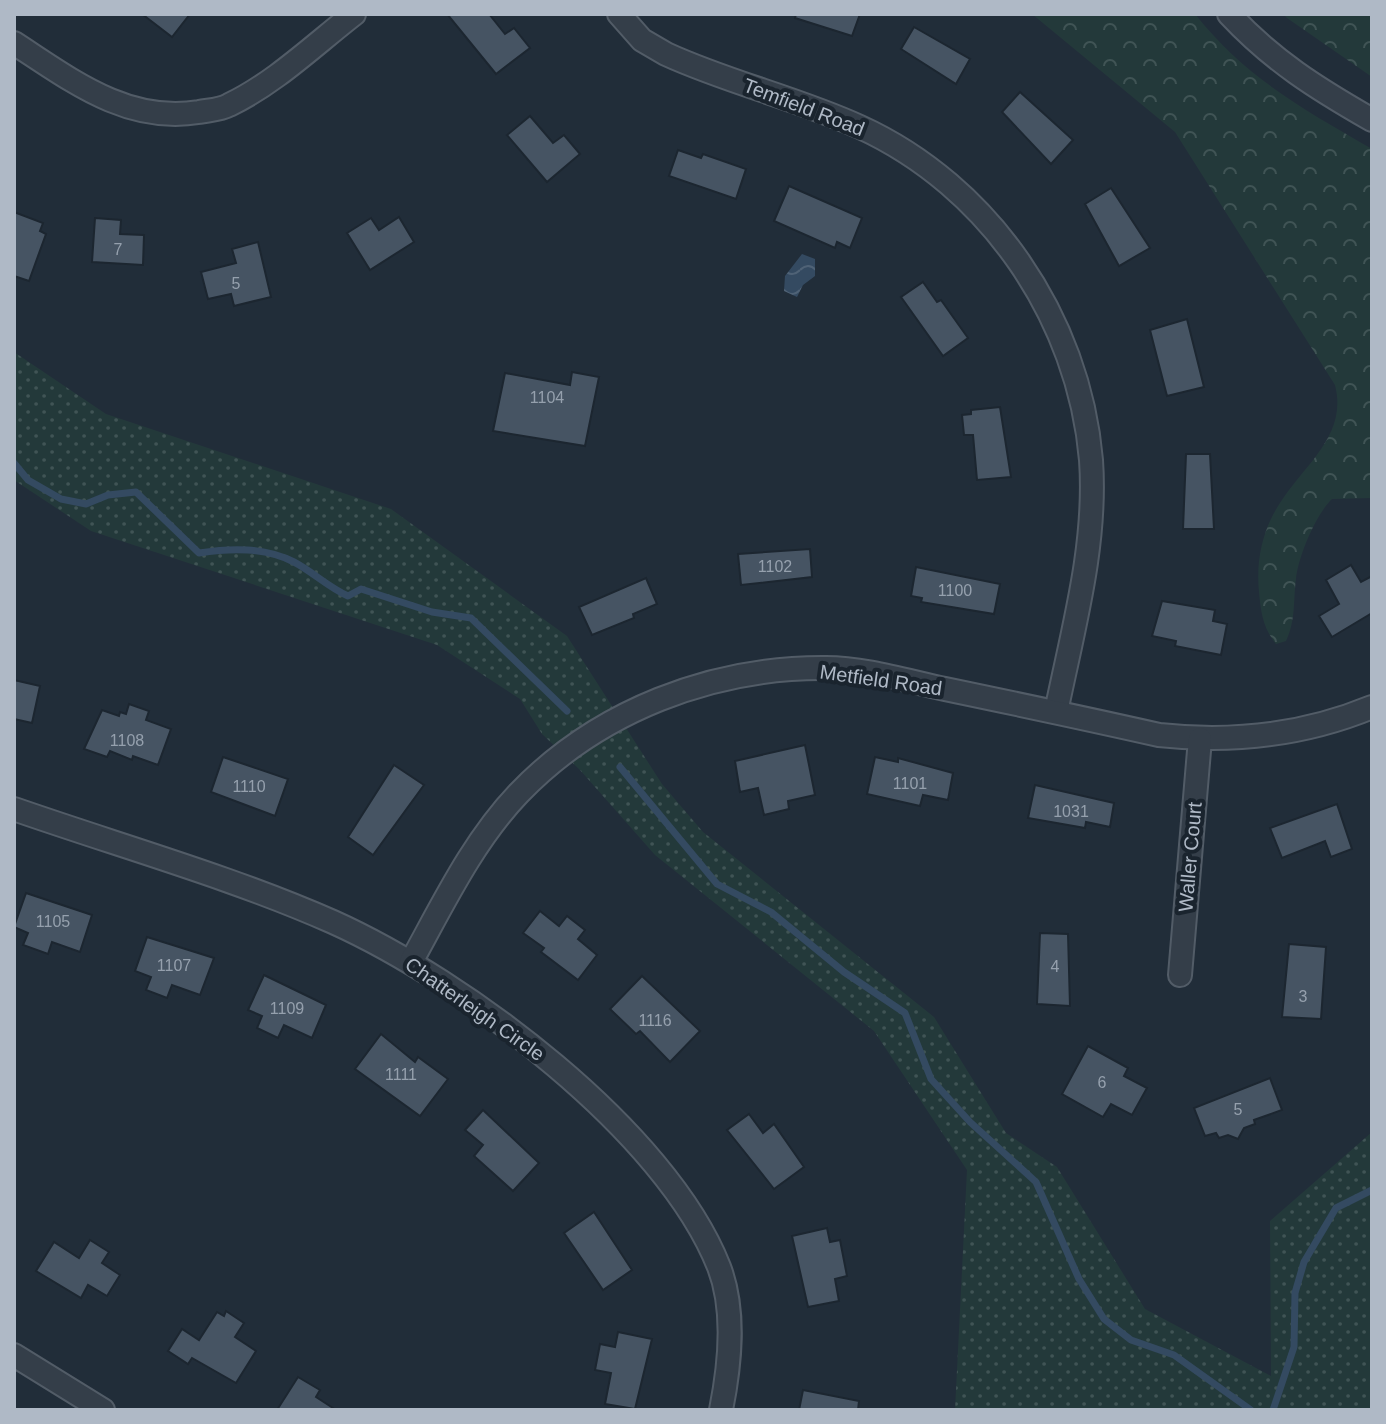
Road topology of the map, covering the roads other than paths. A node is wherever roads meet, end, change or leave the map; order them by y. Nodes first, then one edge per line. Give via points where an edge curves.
1 (354, 14) edge
2 (619, 14) edge
3 (1229, 14) edge
4 (14, 43) edge
5 (1372, 120) edge
6 (1372, 707) edge
7 (1056, 712) junction
8 (1200, 739) junction
9 (14, 809) edge
10 (411, 962) junction
11 (1180, 975) dead end
12 (14, 1355) edge
13 (103, 1410) edge
14 (721, 1410) edge

1 - 4 street via 260,88 226,107 180,115 144,113 111,102
2 - 7 street, Temfield Road via 642,40 666,54 860,127 895,146 963,194 1034,284 1070,364 1091,460 1086,563
3 - 5 street via 1265,52 1308,84
6 - 8 street, Metfield Road via 1279,734
7 - 8 street, Metfield Road
7 - 10 street, Metfield Road via 828,668 745,675 675,692 599,731 519,793 466,864
8 - 11 street, Waller Court
9 - 10 street, Chatterleigh Circle via 333,922
10 - 14 street, Chatterleigh Circle via 532,1046 588,1097 634,1141 696,1222 720,1268 729,1320 729,1367
12 - 13 street

